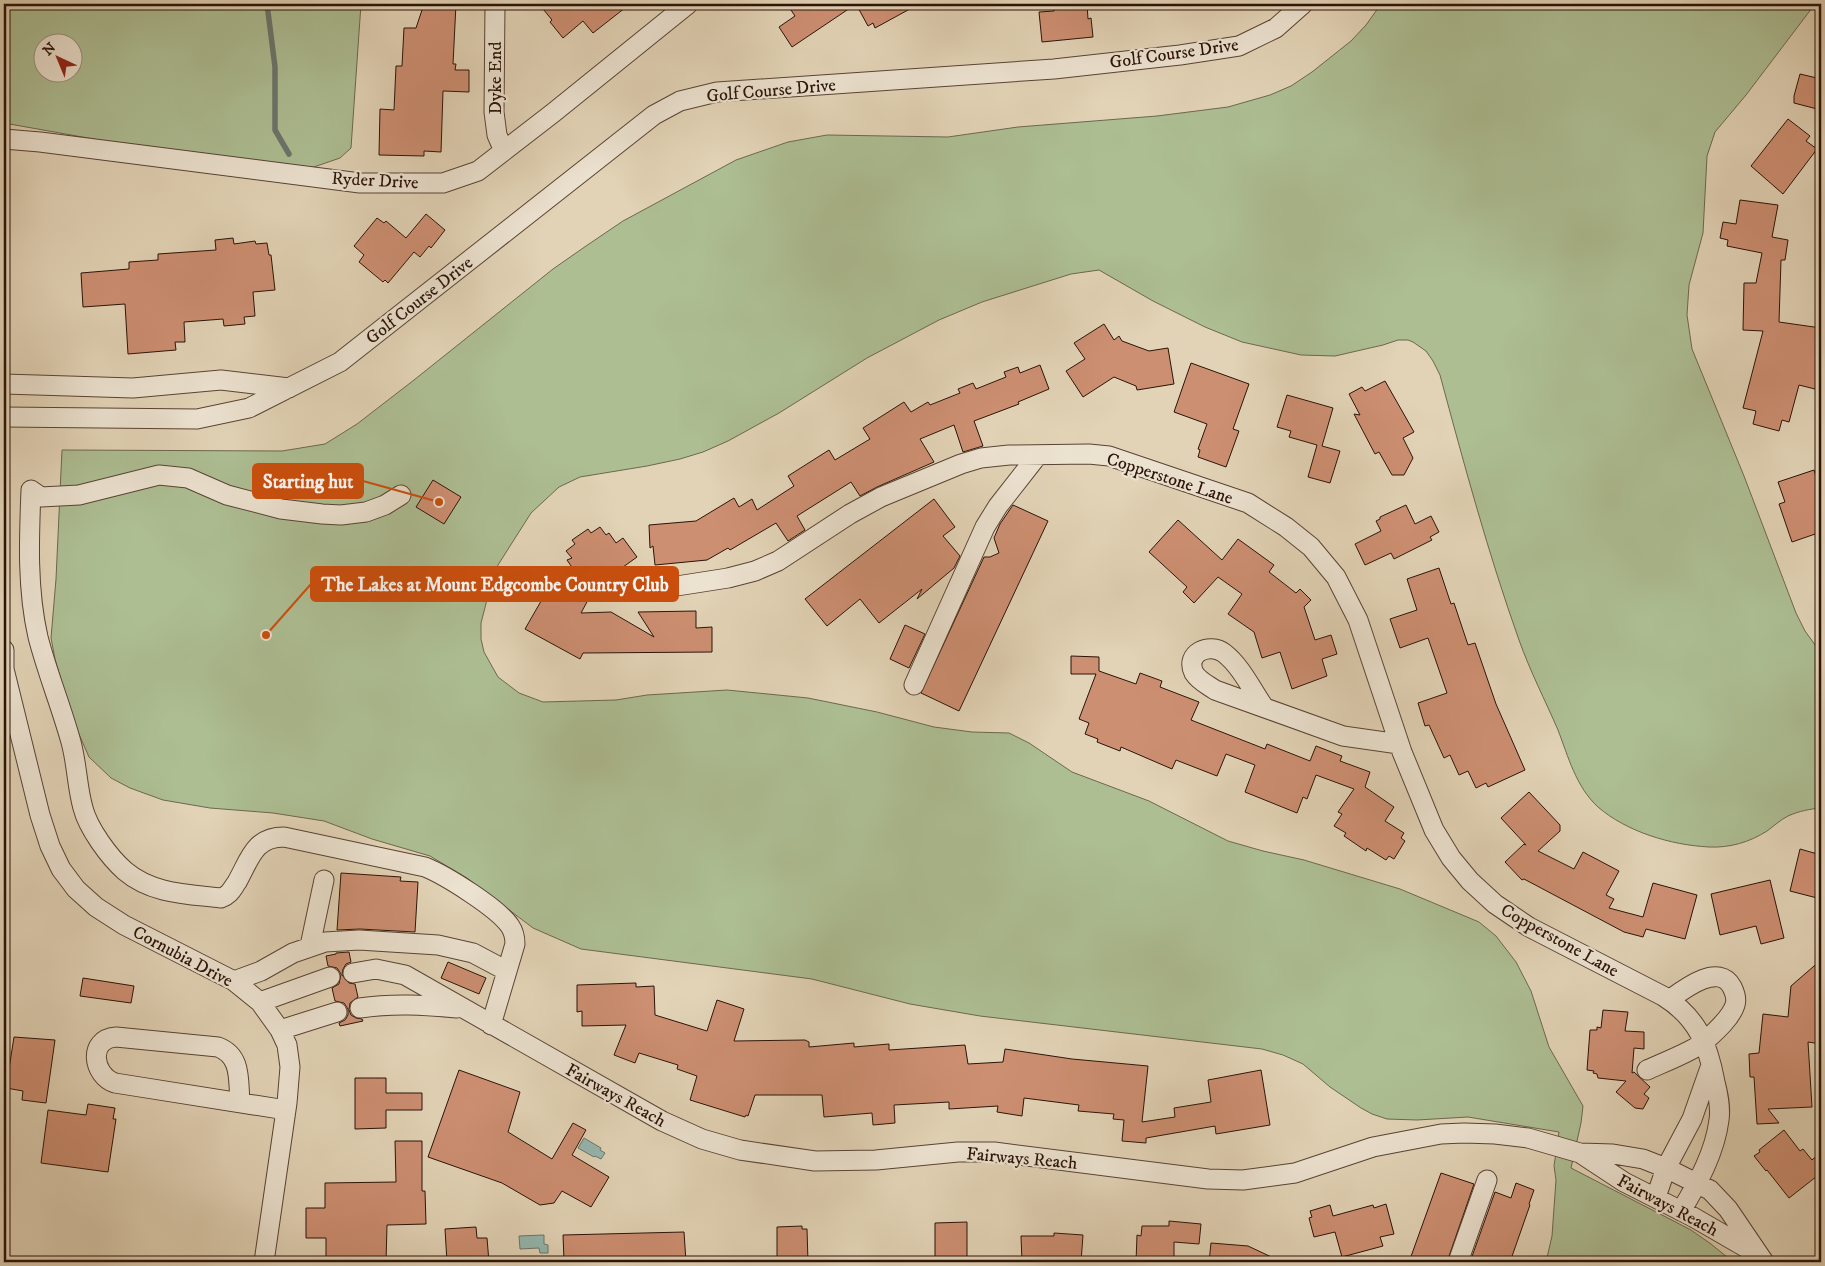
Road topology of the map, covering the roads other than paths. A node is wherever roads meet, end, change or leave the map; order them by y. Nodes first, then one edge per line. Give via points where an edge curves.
1 (496, 4) edge
2 (688, 4) edge
3 (1303, 4) edge
4 (4, 139) edge
5 (504, 152) junction
6 (4, 384) edge
7 (289, 388) junction
8 (4, 417) edge
9 (1038, 455) junction
10 (401, 495) dead end
11 (617, 591) dead end
12 (4, 650) edge
13 (4, 669) edge
14 (914, 685) dead end
15 (1264, 707) dead end
16 (1399, 744) junction
17 (324, 880) dead end
18 (310, 946) junction
19 (507, 970) junction
20 (353, 973) dead end
21 (330, 977) dead end
22 (234, 981) junction
23 (1669, 1000) junction
24 (260, 1002) junction
25 (360, 1008) dead end
26 (461, 1008) junction
27 (337, 1012) dead end
28 (491, 1025) junction
29 (280, 1030) junction
30 (1704, 1043) junction
31 (1712, 1064) junction
32 (1647, 1070) dead end
33 (240, 1102) junction
34 (286, 1110) junction
35 (1580, 1153) junction
36 (1666, 1168) junction
37 (1487, 1180) dead end
38 (1698, 1184) junction
39 (1656, 1197) junction
40 (1681, 1211) junction
41 (1761, 1258) edge
42 (264, 1262) edge
43 (1458, 1262) edge

1 - 5 street, Dyke End via 494,112 497,135
2 - 5 street, Ryder Drive
3 - 7 street, Golf Course Drive via 1276,28 1239,46 1180,56 1054,69 717,92 680,101 654,115 340,362
4 - 5 street, Ryder Drive via 360,183 443,182 478,171
6 - 7 street via 133,388 221,380
7 - 8 street, Golf Course Drive via 249,408 197,419
9 - 11 street, Copperstone Lane via 1000,456 961,464 873,501 778,561 755,571 664,588
9 - 14 street via 985,527
9 - 16 street, Copperstone Lane via 1109,456 1248,503 1311,547 1336,577 1358,620
10 - 19 street via 366,512 332,515 281,509 226,495 188,478 159,475 79,495 42,497 31,490 30,590 38,635 76,763 83,810 114,860 136,879 162,891 221,898 230,893 255,850 267,839 275,837 425,866 450,879 510,925 515,944
12 - 13 street, Cornubia Drive
13 - 22 street, Cornubia Drive via 40,814 61,869 76,889 96,907 124,925
15 - 16 street via 1343,736
16 - 23 street, Copperstone Lane via 1434,830 1450,858 1470,881 1529,927
17 - 18 street
18 - 19 street via 358,940 438,945 474,953
18 - 22 street
19 - 28 street
20 - 26 street, Fairways Reach via 376,969 405,975
21 - 24 street
22 - 24 street, Cornubia Drive
23 - 30 street, Copperstone Lane via 1691,1020
23 - 30 street via 1687,986 1712,977 1730,983 1736,994 1735,1006
24 - 29 street, Cornubia Drive
25 - 26 street, Fairways Reach via 419,1004
26 - 28 street, Fairways Reach
27 - 29 street
28 - 35 street, Fairways Reach via 662,1121 702,1139 740,1150 815,1161 994,1152 1208,1179 1243,1180 1295,1174 1373,1147 1449,1134 1528,1138
29 - 34 street, Cornubia Drive via 287,1045 290,1067
30 - 31 street, Copperstone Lane
30 - 32 street
31 - 36 street via 1692,1118
31 - 38 street, Copperstone Lane via 1720,1119
33 - 33 street via 108,1081 99,1069 96,1052 103,1041 116,1037 218,1047 233,1057 236,1064
33 - 34 street
34 - 42 street, Cornubia Drive
35 - 36 street, Fairways Reach via 1613,1154
35 - 39 street, Fairways Reach via 1624,1182
36 - 38 street, Fairways Reach
36 - 39 street
37 - 43 street
38 - 40 street, Copperstone Lane
38 - 41 street, Fairways Reach via 1710,1190 1728,1208
39 - 40 street, Fairways Reach
40 - 41 street, Fairways Reach

